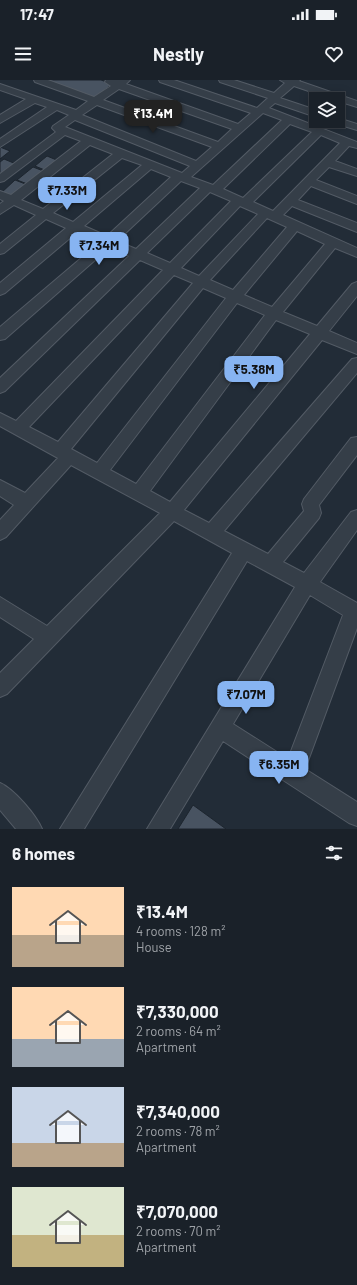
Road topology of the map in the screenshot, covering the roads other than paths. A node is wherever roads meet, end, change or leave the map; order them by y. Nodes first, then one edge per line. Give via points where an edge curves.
1 (39, 80) edge
2 (106, 80) edge
3 (164, 80) edge
4 (224, 80) edge
5 (291, 81) edge
6 (121, 83) edge
7 (0, 87) edge
8 (35, 98) junction
9 (274, 98) junction
10 (96, 100) junction
11 (357, 104) edge
12 (56, 106) junction
13 (260, 110) junction
14 (309, 111) edge
15 (76, 115) junction
16 (289, 119) junction
17 (0, 120) edge
18 (345, 123) edge
19 (357, 127) edge
20 (239, 128) junction
21 (64, 131) junction
22 (319, 131) junction
23 (88, 141) junction
24 (0, 144) edge
25 (352, 144) edge
26 (219, 146) junction
27 (120, 154) junction
28 (327, 162) junction
29 (149, 165) junction
30 (197, 165) junction
31 (357, 173) edge
32 (181, 177) junction
33 (0, 179) edge
34 (308, 181) junction
35 (212, 188) junction
36 (6, 197) edge
37 (357, 200) edge
38 (290, 201) junction
39 (242, 202) junction
40 (0, 210) edge
41 (44, 214) junction
42 (270, 214) junction
43 (294, 226) junction
44 (75, 227) junction
45 (357, 228) edge
46 (108, 242) junction
47 (333, 243) junction
48 (0, 250) edge
49 (357, 253) edge
50 (139, 255) junction
51 (171, 269) junction
52 (201, 282) junction
53 (357, 287) edge
54 (0, 290) edge
55 (235, 296) junction
56 (274, 313) junction
57 (318, 332) junction
58 (0, 335) edge
59 (357, 349) edge
60 (357, 363) edge
61 (0, 387) edge
62 (0, 420) edge
63 (18, 429) junction
64 (357, 443) edge
65 (64, 454) junction
66 (99, 472) junction
67 (0, 487) edge
68 (138, 494) junction
69 (26, 503) junction
70 (172, 512) junction
71 (357, 517) edge
72 (0, 532) edge
73 (211, 533) junction
74 (244, 550) junction
75 (271, 564) junction
76 (307, 584) junction
77 (0, 606) edge
78 (356, 612) edge
79 (48, 638) junction
80 (0, 687) edge
81 (220, 727) junction
82 (293, 774) junction
83 (0, 794) edge
84 (357, 815) edge
85 (30, 829) edge
86 (70, 829) edge
87 (158, 829) edge

1 - 10 street
2 - 6 street
3 - 13 street
4 - 9 street
5 - 9 street
5 - 11 street
6 - 10 street
6 - 20 street
7 - 8 street
8 - 12 street
8 - 17 street
9 - 13 street
9 - 14 street
10 - 15 street
10 - 26 street
12 - 15 street
12 - 24 street
13 - 16 street
13 - 20 street
15 - 21 street via 57,128
15 - 30 street
16 - 22 street
16 - 35 street
18 - 19 street
20 - 26 street
21 - 23 street
21 - 33 street
22 - 25 street
22 - 39 street
23 - 27 street
23 - 36 street
25 - 28 street
26 - 30 street
27 - 29 street
27 - 41 street
28 - 31 street
28 - 34 street
29 - 32 street
29 - 44 street
30 - 32 street
32 - 35 street
32 - 46 street
34 - 37 street
34 - 38 street
35 - 39 street
35 - 50 street
36 - 40 street
36 - 41 street
38 - 42 street
38 - 45 street
39 - 42 street
39 - 51 street
41 - 44 street
41 - 48 street
42 - 43 street
42 - 52 street
43 - 47 street
43 - 55 street
44 - 46 street
44 - 54 street
46 - 50 street
46 - 58 street
47 - 49 street
47 - 56 street
50 - 51 street
50 - 61 street
51 - 52 street
51 - 63 street
52 - 55 street
52 - 65 street
53 - 57 street
55 - 56 street
55 - 66 street
56 - 57 street
56 - 68 street
57 - 59 street
57 - 70 street
60 - 73 street
62 - 63 street
63 - 65 street
64 - 75 street via 310,504 313,513
65 - 66 street
65 - 69 street
66 - 68 street
67 - 69 street
68 - 70 street
69 - 72 street
70 - 73 street
70 - 79 street
71 - 76 street
73 - 74 street
74 - 75 street
74 - 86 street
75 - 76 street
76 - 78 street
76 - 81 street
77 - 79 street
78 - 82 street
79 - 80 street
81 - 82 street
81 - 87 street
82 - 84 street
83 - 85 street

